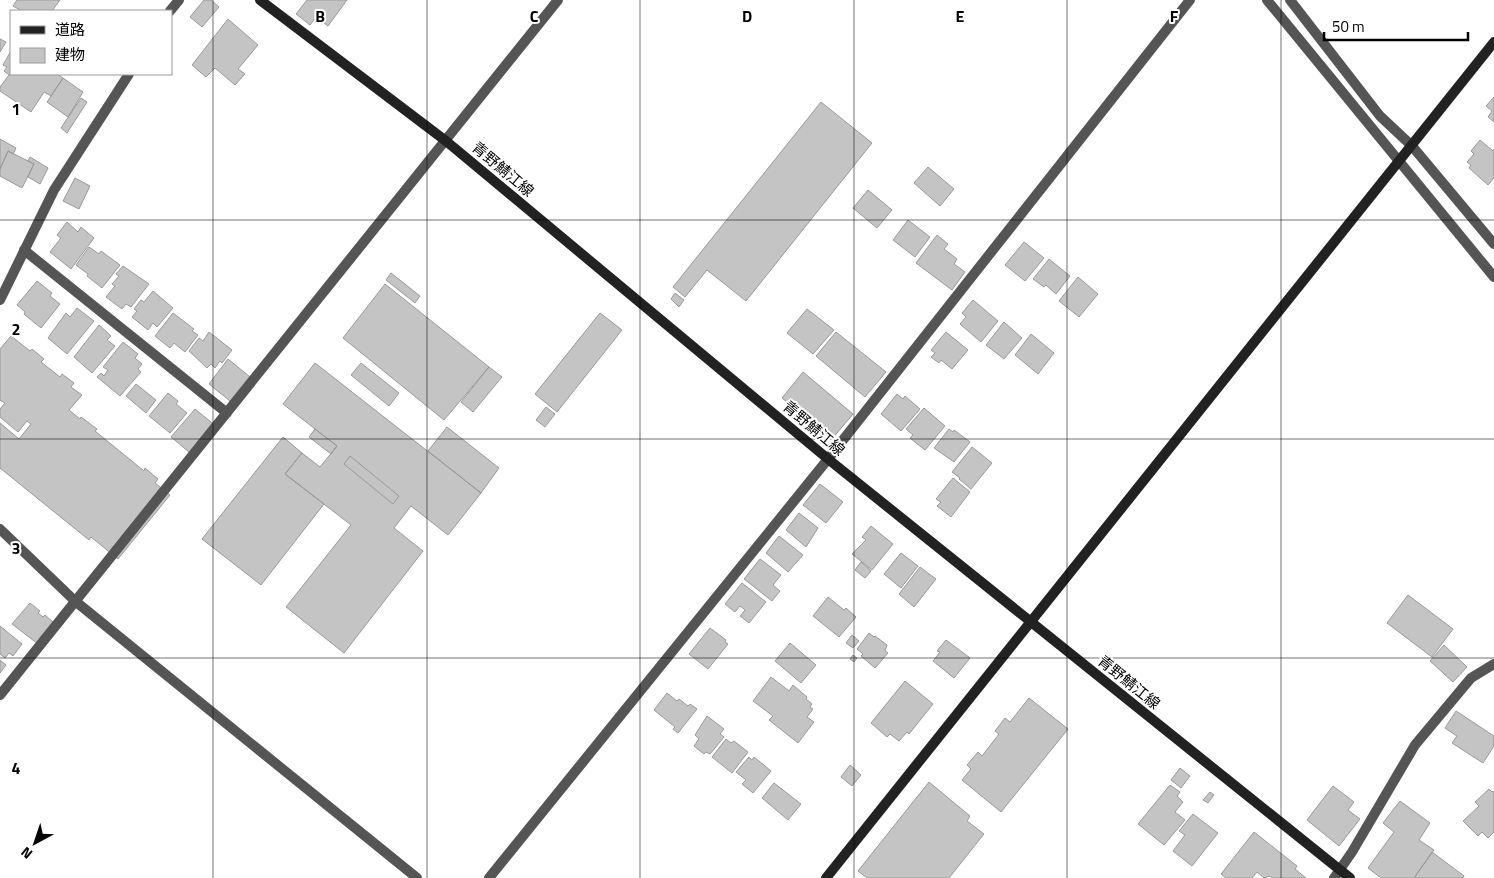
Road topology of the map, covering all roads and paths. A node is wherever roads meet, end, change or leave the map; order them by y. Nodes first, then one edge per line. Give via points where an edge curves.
1 (179, 0) edge
2 (260, 0) edge
3 (558, 0) edge
4 (1190, 0) edge
5 (1266, 0) edge
6 (1290, 0) edge
7 (171, 10) edge
8 (1494, 42) edge
9 (129, 75) edge
10 (446, 141) junction
11 (1412, 146) junction
12 (1400, 160) junction
13 (1494, 244) edge
14 (24, 250) junction
15 (1494, 277) edge
16 (0, 300) edge
17 (227, 413) junction
18 (828, 459) junction
19 (0, 528) edge
20 (75, 601) junction
21 (1031, 622) junction
22 (1494, 664) edge
23 (0, 695) edge
24 (1337, 874) edge
25 (416, 878) edge
26 (489, 878) edge
27 (826, 878) edge
28 (1350, 878) edge

1 - 7 street
2 - 10 main road, 青野鯖江線
3 - 10 street
4 - 18 street
5 - 12 street
6 - 11 street via 1380,116
8 - 11 main road
9 - 14 street via 54,190
10 - 17 street
10 - 18 main road, 青野鯖江線
11 - 12 main road
11 - 13 street
12 - 15 street
12 - 21 main road
14 - 16 street
14 - 17 street
17 - 20 street
18 - 21 main road, 青野鯖江線
18 - 26 street
19 - 20 street
20 - 23 street
20 - 25 street
21 - 24 main road, 青野鯖江線
21 - 27 main road
22 - 24 street via 1471,678 1415,745
24 - 28 main road, 青野鯖江線

